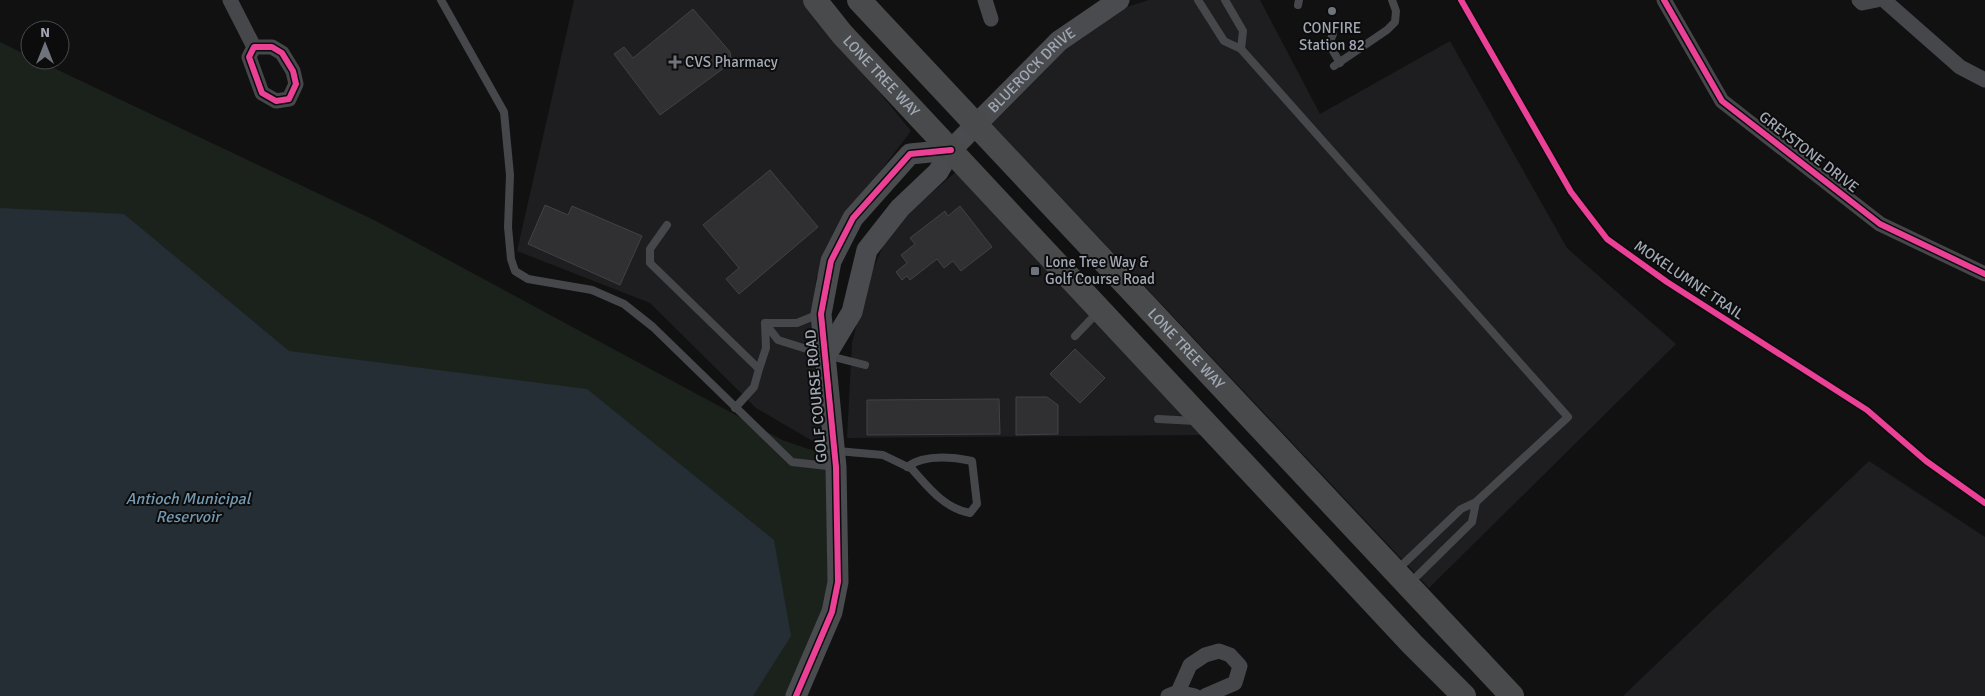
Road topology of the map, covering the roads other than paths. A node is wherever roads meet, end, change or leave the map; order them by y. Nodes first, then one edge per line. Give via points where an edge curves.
1 (230, 0) edge
2 (442, 0) edge
3 (815, 0) edge
4 (859, 0) edge
5 (985, 0) edge
6 (1119, 0) edge
7 (1198, 0) edge
8 (1225, 0) edge
9 (1392, 0) edge
10 (1664, 0) edge
11 (1859, 0) edge
12 (1877, 0) edge
13 (1884, 0) edge
14 (991, 19) dead end
15 (1333, 34) dead end
16 (1319, 42) dead end
17 (1328, 44) junction
18 (254, 47) dead end
19 (1241, 49) junction
20 (1985, 80) edge
21 (978, 124) junction
22 (951, 150) junction
23 (667, 225) dead end
24 (1985, 274) edge
25 (1100, 310) junction
26 (821, 314) junction
27 (765, 323) junction
28 (1075, 336) dead end
29 (826, 355) junction
30 (865, 365) dead end
31 (759, 369) junction
32 (735, 408) junction
33 (1158, 419) dead end
34 (1204, 422) junction
35 (835, 459) junction
36 (907, 467) junction
37 (1476, 502) junction
38 (1400, 579) junction
39 (1173, 694) edge
40 (796, 696) edge
41 (1195, 696) edge
42 (1205, 696) edge
43 (1464, 696) edge
44 (1512, 696) edge

1 - 18 street
2 - 32 lane via 504,112 510,175 508,227 515,271 528,280 592,290 624,304 653,327
3 - 22 main road, LONE TREE WAY via 842,34
4 - 21 main road, LONE TREE WAY
5 - 14 street
6 - 21 street, BLUEROCK DRIVE via 1059,41
7 - 19 lane via 1224,41
8 - 19 lane via 1243,31
9 - 17 lane via 1395,22 1337,64
10 - 24 street, GREYSTONE DRIVE via 1722,101 1880,224
11 - 12 street via 1862,3
13 - 20 street via 1960,67
15 - 17 lane
16 - 17 lane
19 - 37 lane via 1568,417
21 - 22 street, BLUEROCK DRIVE
21 - 38 main road, LONE TREE WAY
22 - 25 main road, LONE TREE WAY
22 - 26 street, GOLF COURSE ROAD via 910,154 853,218 831,261
22 - 29 street, GOLF COURSE ROAD via 938,172 900,208 867,250 852,312
23 - 31 lane via 650,250 650,263
25 - 28 lane
25 - 34 main road, LONE TREE WAY
26 - 27 lane via 797,322
26 - 29 street, GOLF COURSE ROAD
27 - 29 lane via 778,340
27 - 31 lane via 766,348
29 - 30 lane
29 - 35 street, GOLF COURSE ROAD
31 - 32 lane via 754,387
32 - 35 lane via 792,462
33 - 34 lane
34 - 43 main road, LONE TREE WAY
35 - 36 lane via 883,454
35 - 40 street, GOLF COURSE ROAD via 838,582 832,612
36 - 36 lane via 940,500 957,511 970,514 974,510 977,504 972,461 938,458 914,462
37 - 38 lane via 1461,509
37 - 38 lane via 1472,522
38 - 44 main road, LONE TREE WAY
39 - 41 street
39 - 42 street via 1190,665 1219,651 1230,655 1240,666 1235,683

